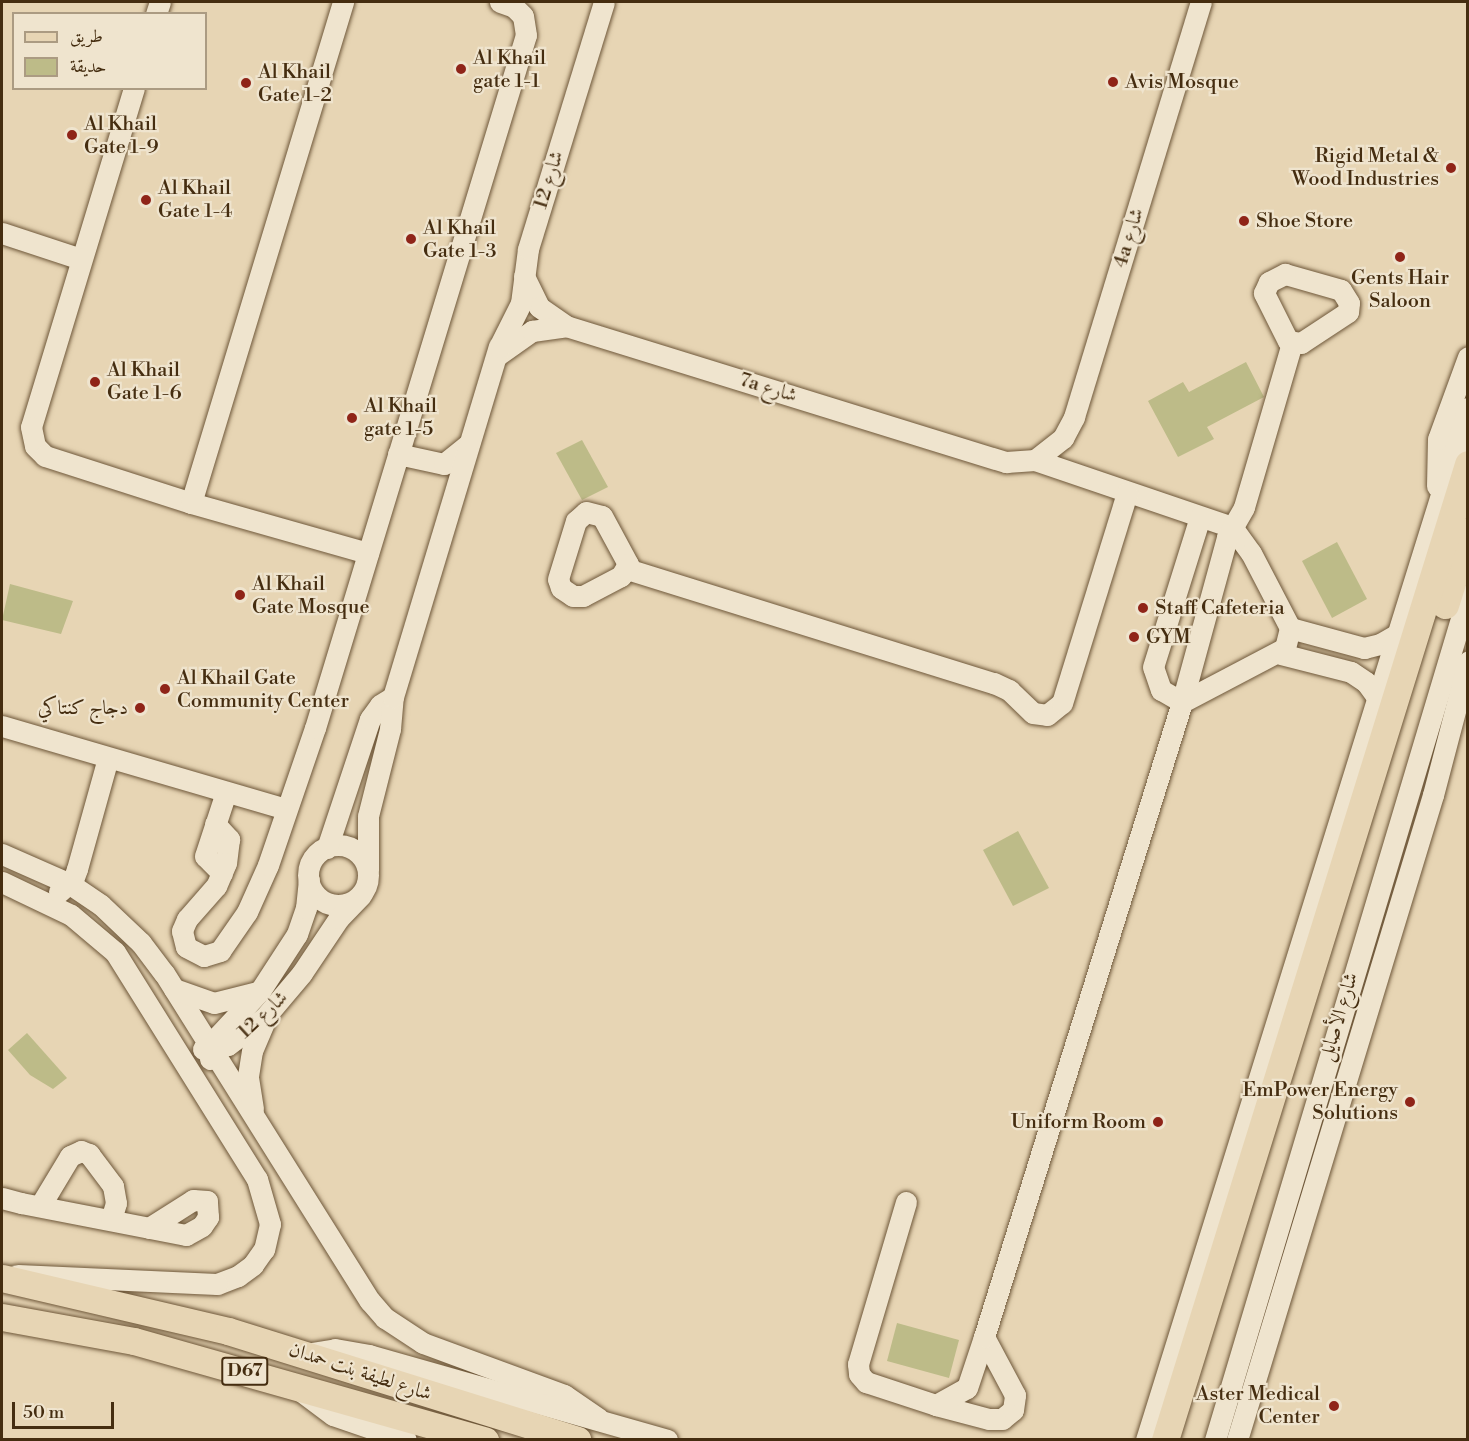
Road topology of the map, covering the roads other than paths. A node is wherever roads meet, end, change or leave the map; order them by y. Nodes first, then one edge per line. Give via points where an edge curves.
1 (343, 2) edge
2 (500, 2) edge
3 (604, 2) edge
4 (1201, 2) edge
5 (133, 90) edge
6 (2, 233) edge
7 (81, 259) junction
8 (524, 276) junction
9 (566, 326) junction
10 (1292, 343) dead end
11 (1467, 357) edge
12 (495, 358) junction
13 (1467, 408) edge
14 (471, 443) junction
15 (398, 454) junction
16 (1035, 460) junction
17 (1467, 464) edge
18 (1126, 493) junction
19 (1438, 494) junction
20 (191, 503) junction
21 (1200, 517) junction
22 (1232, 527) junction
23 (1467, 531) edge
24 (368, 553) junction
25 (1257, 564) junction
26 (1219, 568) junction
27 (627, 569) dead end
28 (1452, 583) edge
29 (1290, 628) junction
30 (1394, 636) junction
31 (1281, 654) junction
32 (1195, 656) junction
33 (1467, 662) edge
34 (1218, 685) junction
35 (393, 697) junction
36 (1377, 697) junction
37 (1182, 702) junction
38 (2, 726) edge
39 (108, 758) junction
40 (226, 792) junction
41 (285, 808) junction
42 (82, 843) junction
43 (327, 848) junction
44 (2, 854) edge
45 (42, 870) junction
46 (368, 870) junction
47 (309, 880) junction
48 (4, 883) edge
49 (70, 884) junction
50 (361, 895) junction
51 (115, 952) junction
52 (174, 989) junction
53 (260, 991) junction
54 (274, 1007) junction
55 (211, 1049) junction
56 (260, 1126) junction
57 (2, 1198) edge
58 (906, 1202) dead end
59 (40, 1206) junction
60 (111, 1219) junction
61 (149, 1228) dead end
62 (269, 1232) junction
63 (1299, 1240) junction
64 (2, 1278) edge
65 (1256, 1291) junction
66 (2, 1317) edge
67 (984, 1337) junction
68 (305, 1353) junction
69 (292, 1383) junction
70 (967, 1388) junction
71 (936, 1405) junction
72 (983, 1418) junction
73 (599, 1419) junction
74 (406, 1440) edge
75 (485, 1440) edge
76 (577, 1440) edge
77 (667, 1440) edge
78 (1146, 1440) edge
79 (1166, 1440) edge
80 (1185, 1440) edge
81 (1215, 1440) edge
82 (1237, 1440) edge

1 - 20 street
2 - 15 street via 514,7 523,16 526,35
3 - 8 street, شارع 12 via 528,249
4 - 16 street, 4a شارع via 1074,417 1063,438
5 - 7 street
6 - 7 street
7 - 20 street via 31,427 32,440 45,456
8 - 9 street, 7a شارع via 539,307
8 - 12 street, شارع 12 via 521,303
9 - 12 street via 532,331
9 - 16 street, 7a شارع via 1006,462
10 - 22 street via 1244,507
11 - 19 street via 1436,446
12 - 14 street, شارع 12
13 - 19 street
14 - 15 street via 444,464
14 - 35 street, شارع 12
15 - 24 street
16 - 18 street
17 - 28 main road
18 - 21 street
18 - 27 street via 1062,702 1047,715 1033,713 1010,690 994,683
19 - 30 street
20 - 24 street
21 - 22 street
21 - 37 street via 1153,667 1161,690
22 - 25 street
22 - 26 street
23 - 28 main road
24 - 41 street
25 - 26 street via 1234,561
25 - 29 street
26 - 32 street
28 - 65 street, شارع الأصايل
28 - 79 main road
28 - 80 main road
29 - 30 street via 1364,648
29 - 31 street
30 - 36 street
31 - 34 street
31 - 36 street via 1351,672 1366,682
32 - 34 street via 1202,678
32 - 37 street
33 - 63 street via 1433,795
34 - 37 street
35 - 43 street via 380,705 370,719
35 - 46 street, شارع 12 via 390,729 366,834
36 - 78 street
37 - 67 street
38 - 39 street
39 - 40 street
39 - 42 street
40 - 41 street
40 - 41 street via 215,824 227,834 230,844 222,873 183,925 183,943 199,955 220,951 242,922 261,883
42 - 45 street via 65,862
42 - 49 street
43 - 46 street via 348,847 357,852
43 - 47 street via 309,867
44 - 45 street
45 - 49 street
46 - 50 street
47 - 50 street via 314,893 337,905
47 - 53 street, شارع 12 via 306,908 297,934
48 - 49 street via 50,895
48 - 51 street via 71,915
49 - 52 street via 129,930
50 - 54 street, شارع 12
51 - 55 street via 131,958 143,969 190,1042
51 - 62 street via 257,1179 269,1212
52 - 53 street via 214,1003 230,1002
52 - 55 street
53 - 55 street, شارع 12 via 222,1030
54 - 55 street, شارع 12 via 236,1041
54 - 56 street via 255,1039 248,1076
55 - 56 street
55 - 62 street via 215,1086 275,1189 278,1211
56 - 73 street via 370,1301 385,1318 423,1343 564,1395
57 - 59 street
58 - 71 street via 858,1369 866,1382
59 - 60 street
59 - 60 street via 70,1156 81,1151 89,1154 113,1186 116,1203
60 - 61 street
62 - 64 street via 264,1249 247,1271 209,1285 41,1274
63 - 65 street
63 - 82 street
64 - 68 main road, شارع لطيفة بنت حمدان / D67 via 142,1308
65 - 81 street, شارع الأصايل
66 - 69 main road, شارع لطيفة بنت حمدان / D67 via 134,1341
67 - 70 street
67 - 72 street via 1016,1400 1002,1419
68 - 73 street via 335,1349 369,1355
68 - 76 main road, شارع لطيفة بنت حمدان / D67
69 - 74 street via 333,1415
69 - 75 main road, شارع لطيفة بنت حمدان / D67
70 - 71 street
70 - 72 street
71 - 72 street
73 - 77 street

